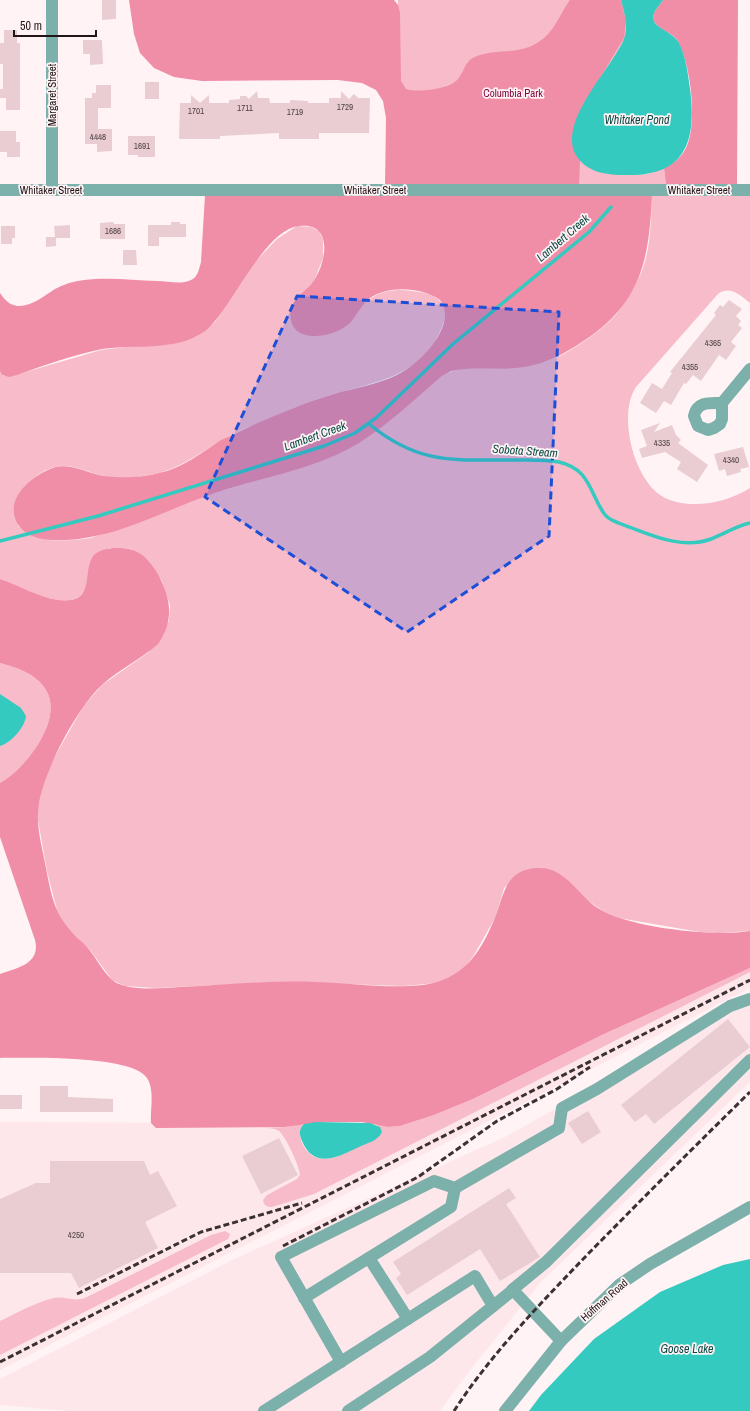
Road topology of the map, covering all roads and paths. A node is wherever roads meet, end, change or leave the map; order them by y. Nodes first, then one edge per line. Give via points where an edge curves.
1 (52, 0) edge
2 (0, 190) edge
3 (52, 190) junction
4 (750, 190) edge
5 (750, 369) edge
6 (722, 404) dead end
7 (750, 999) edge
8 (750, 1060) edge
9 (455, 1188) junction
10 (750, 1207) edge
11 (369, 1258) junction
12 (512, 1290) junction
13 (304, 1298) junction
14 (493, 1306) junction
15 (408, 1319) junction
16 (561, 1341) junction
17 (341, 1362) junction
18 (264, 1411) edge
19 (348, 1411) edge
20 (505, 1411) edge

1 - 3 street, Margaret Street
2 - 3 street, Whitaker Street
3 - 4 street, Whitaker Street
5 - 6 street
7 - 9 street via 730,1006 562,1108 559,1128
8 - 12 street via 546,1262
9 - 11 street via 451,1207
9 - 13 street via 434,1181 281,1257
10 - 16 street, Hoffman Road via 650,1264 619,1285
11 - 13 street
11 - 15 street
12 - 14 street
12 - 16 street
13 - 17 street
14 - 15 street via 475,1276
14 - 19 street via 430,1357
15 - 17 street
16 - 20 street, Hoffman Road
17 - 18 street

